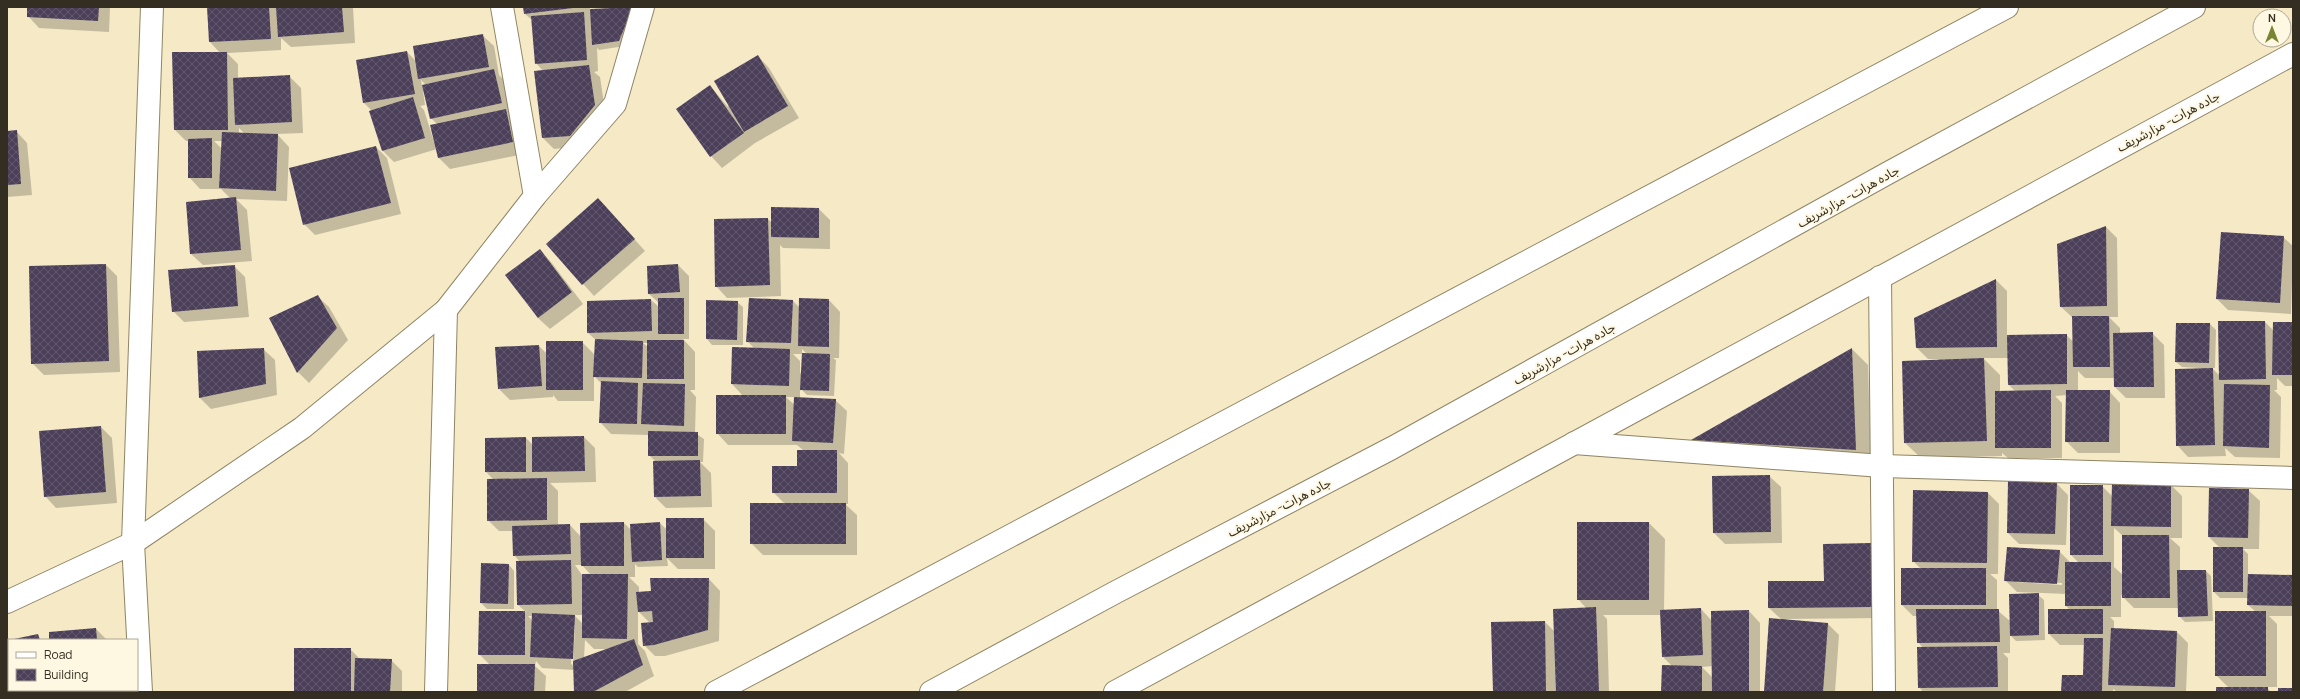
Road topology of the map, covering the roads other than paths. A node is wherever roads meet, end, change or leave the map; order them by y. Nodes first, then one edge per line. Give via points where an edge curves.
1 (152, 7) edge
2 (502, 7) edge
3 (643, 7) edge
4 (2007, 7) edge
5 (2194, 7) edge
6 (2293, 54) edge
7 (535, 196) junction
8 (1880, 277) junction
9 (446, 310) junction
10 (1574, 443) junction
11 (1882, 466) junction
12 (2293, 478) edge
13 (133, 543) junction
14 (7, 602) edge
15 (141, 692) edge
16 (436, 692) edge
17 (716, 692) edge
18 (931, 692) edge
19 (1115, 692) edge
20 (1884, 692) edge

1 - 13 main road
2 - 7 main road
3 - 7 main road via 615,104
4 - 17 main road
5 - 18 main road, جاده هرات- مزارشریف via 1392,448 1123,588
6 - 8 main road, جاده هرات- مزارشریف
7 - 9 main road
8 - 10 main road, جاده هرات- مزارشریف
8 - 11 main road
9 - 13 main road via 302,428
9 - 16 main road
10 - 11 main road
10 - 19 main road, جاده هرات- مزارشریف
11 - 12 main road
11 - 20 main road
13 - 14 main road
13 - 15 main road

